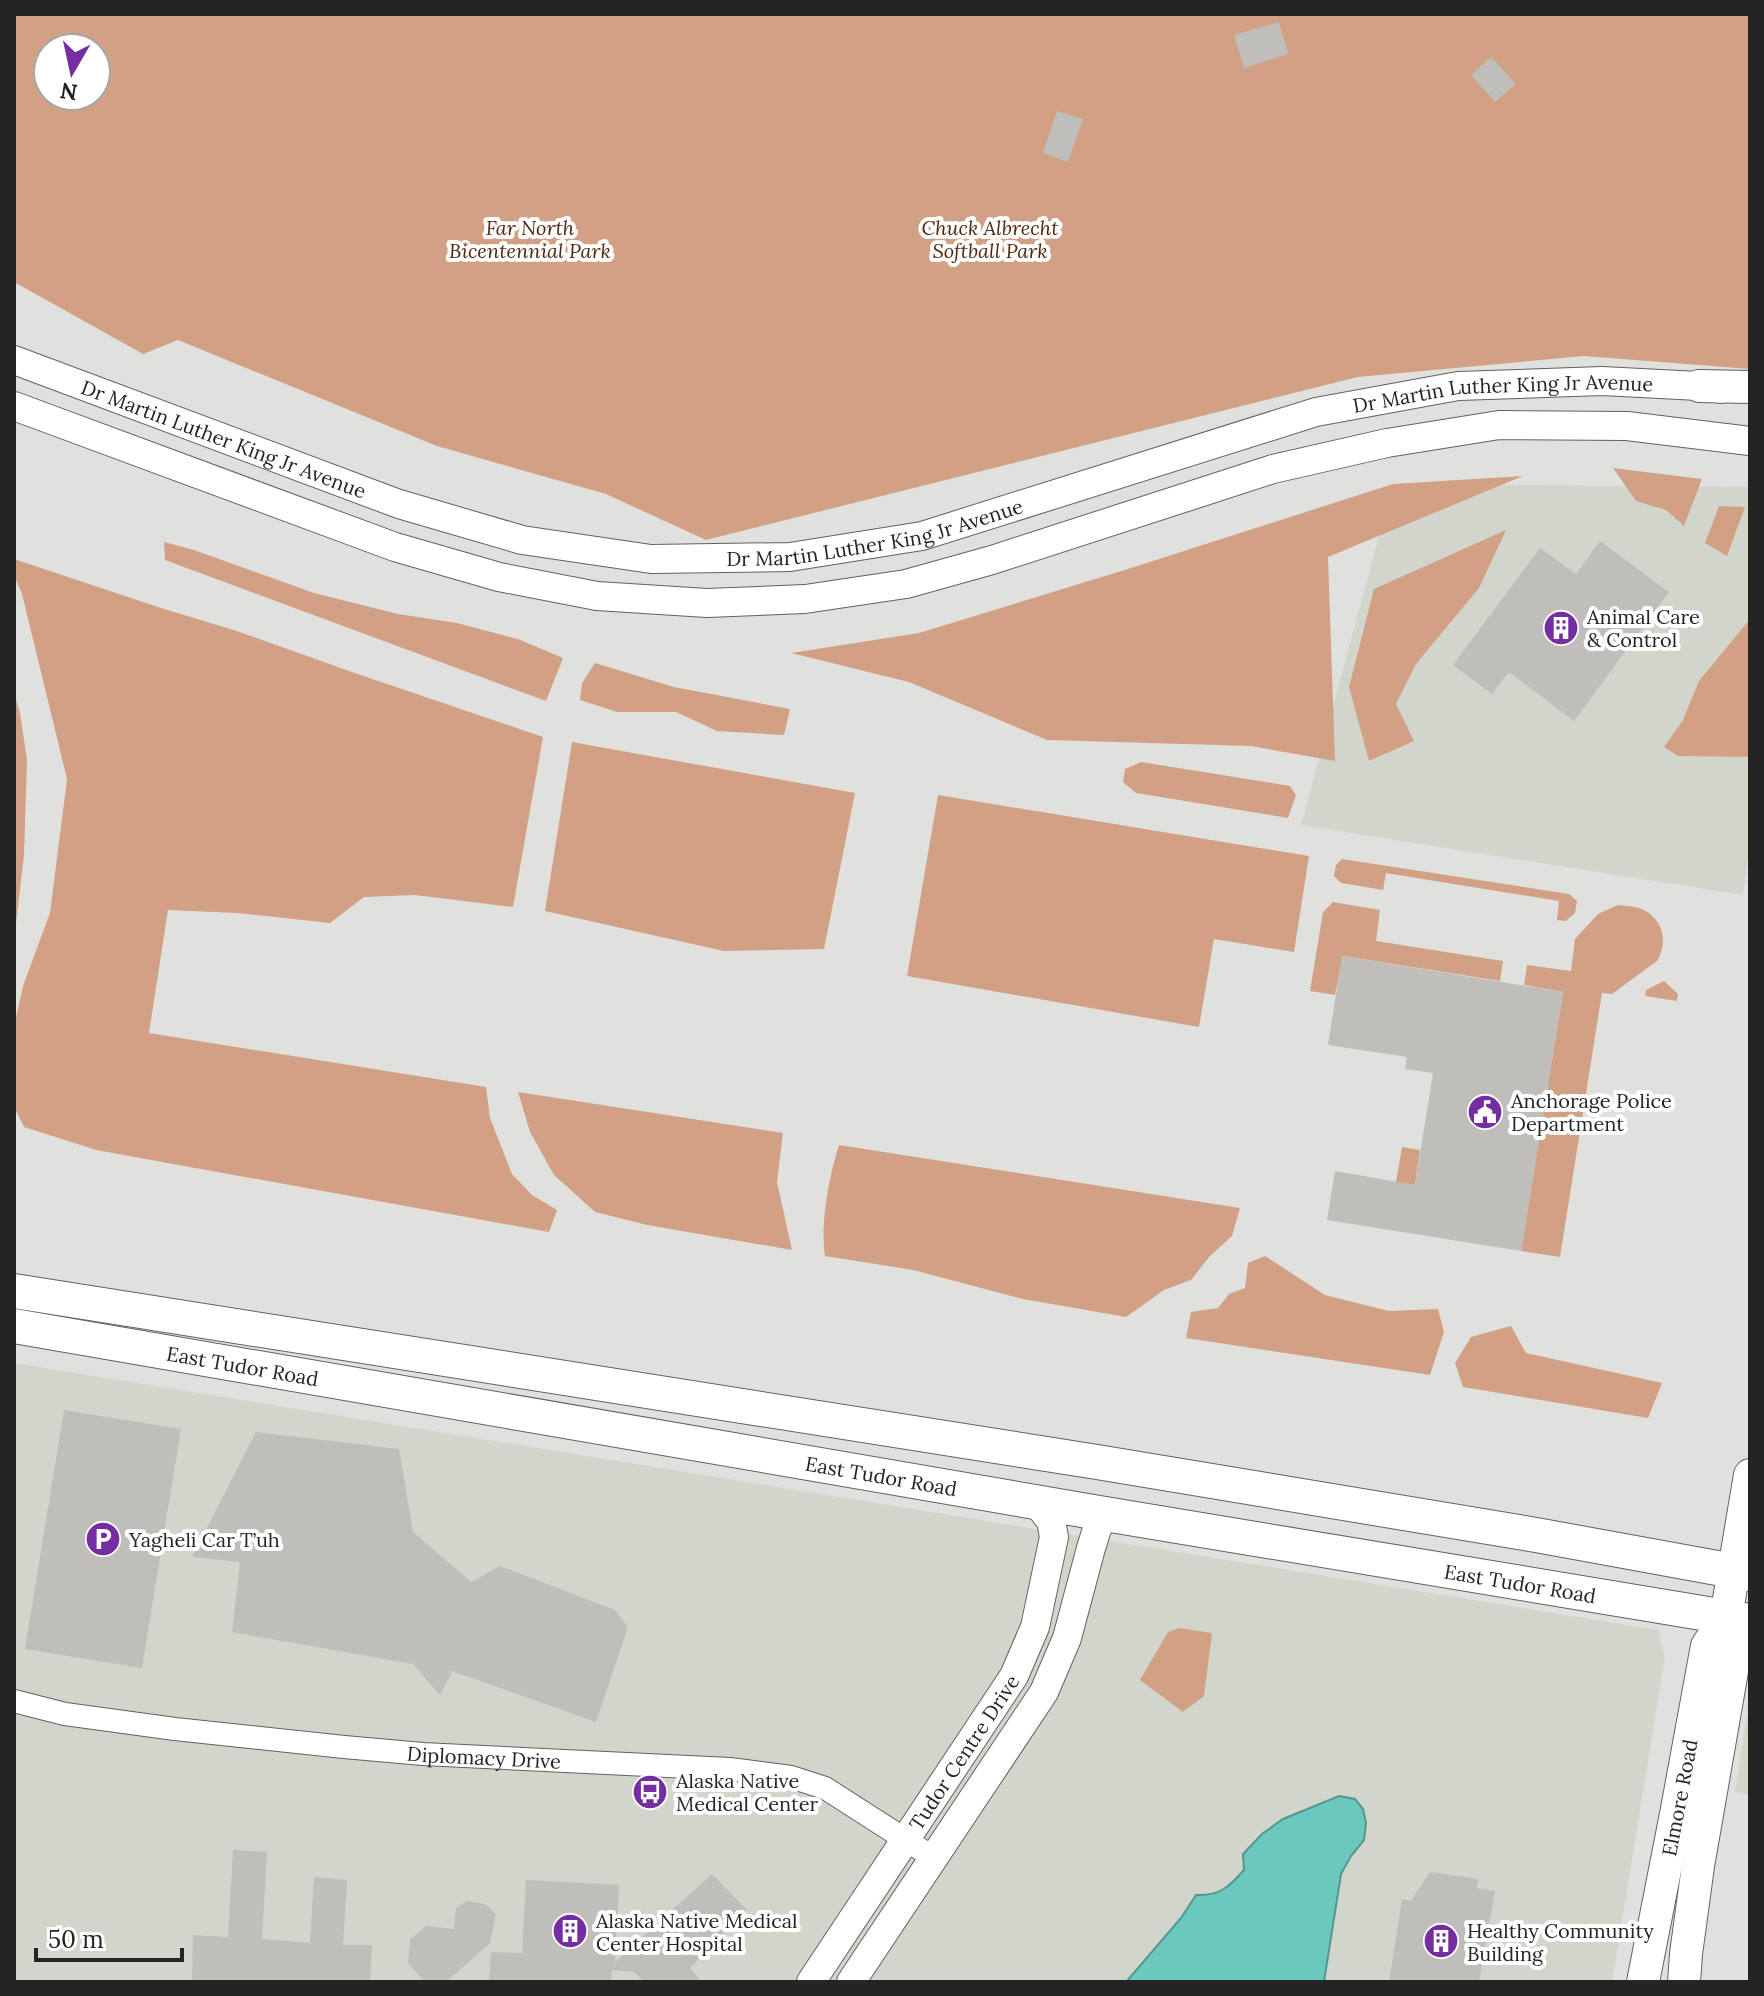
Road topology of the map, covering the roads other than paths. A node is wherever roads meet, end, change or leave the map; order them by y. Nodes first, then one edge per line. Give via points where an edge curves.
1 (14, 360) edge
2 (1699, 386) junction
3 (1750, 387) edge
4 (1750, 394) edge
5 (14, 406) edge
6 (1750, 441) edge
7 (14, 1291) edge
8 (14, 1326) edge
9 (1750, 1475) edge
10 (1036, 1502) junction
11 (1105, 1514) junction
12 (1742, 1572) edge
13 (1738, 1619) edge
14 (14, 1701) edge
15 (905, 1840) junction
16 (934, 1858) junction
17 (811, 1982) edge
18 (851, 1982) edge
19 (1643, 1982) edge
20 (1684, 1982) edge

1 - 2 street, Dr Martin Luther King Jr Avenue via 399,504 522,540 651,559 790,557 922,536 1316,412 1458,386 1602,381
2 - 3 main road
2 - 4 street, Dr Martin Luther King Jr Avenue
5 - 6 street, Dr Martin Luther King Jr Avenue via 395,547 499,577 597,596 707,603 805,599 906,584 1273,469 1499,425 1627,426
7 - 12 main road, East Tudor Road via 1097,1462
8 - 10 main road, East Tudor Road
9 - 12 main road, Elmore Road
10 - 11 main road, East Tudor Road
10 - 15 street, Tudor Centre Drive via 1051,1521 1054,1537 1035,1627 1014,1676
11 - 13 main road, East Tudor Road
11 - 16 street, Tudor Centre Drive via 1067,1638 1044,1692
12 - 13 main road, Elmore Road
13 - 19 main road, Elmore Road via 1707,1646
13 - 20 main road, Elmore Road
14 - 15 street, Diplomacy Drive via 65,1714 344,1747 791,1777 825,1788
15 - 16 street, Diplomacy Drive
15 - 17 street, Tudor Centre Drive
16 - 18 street, Tudor Centre Drive

